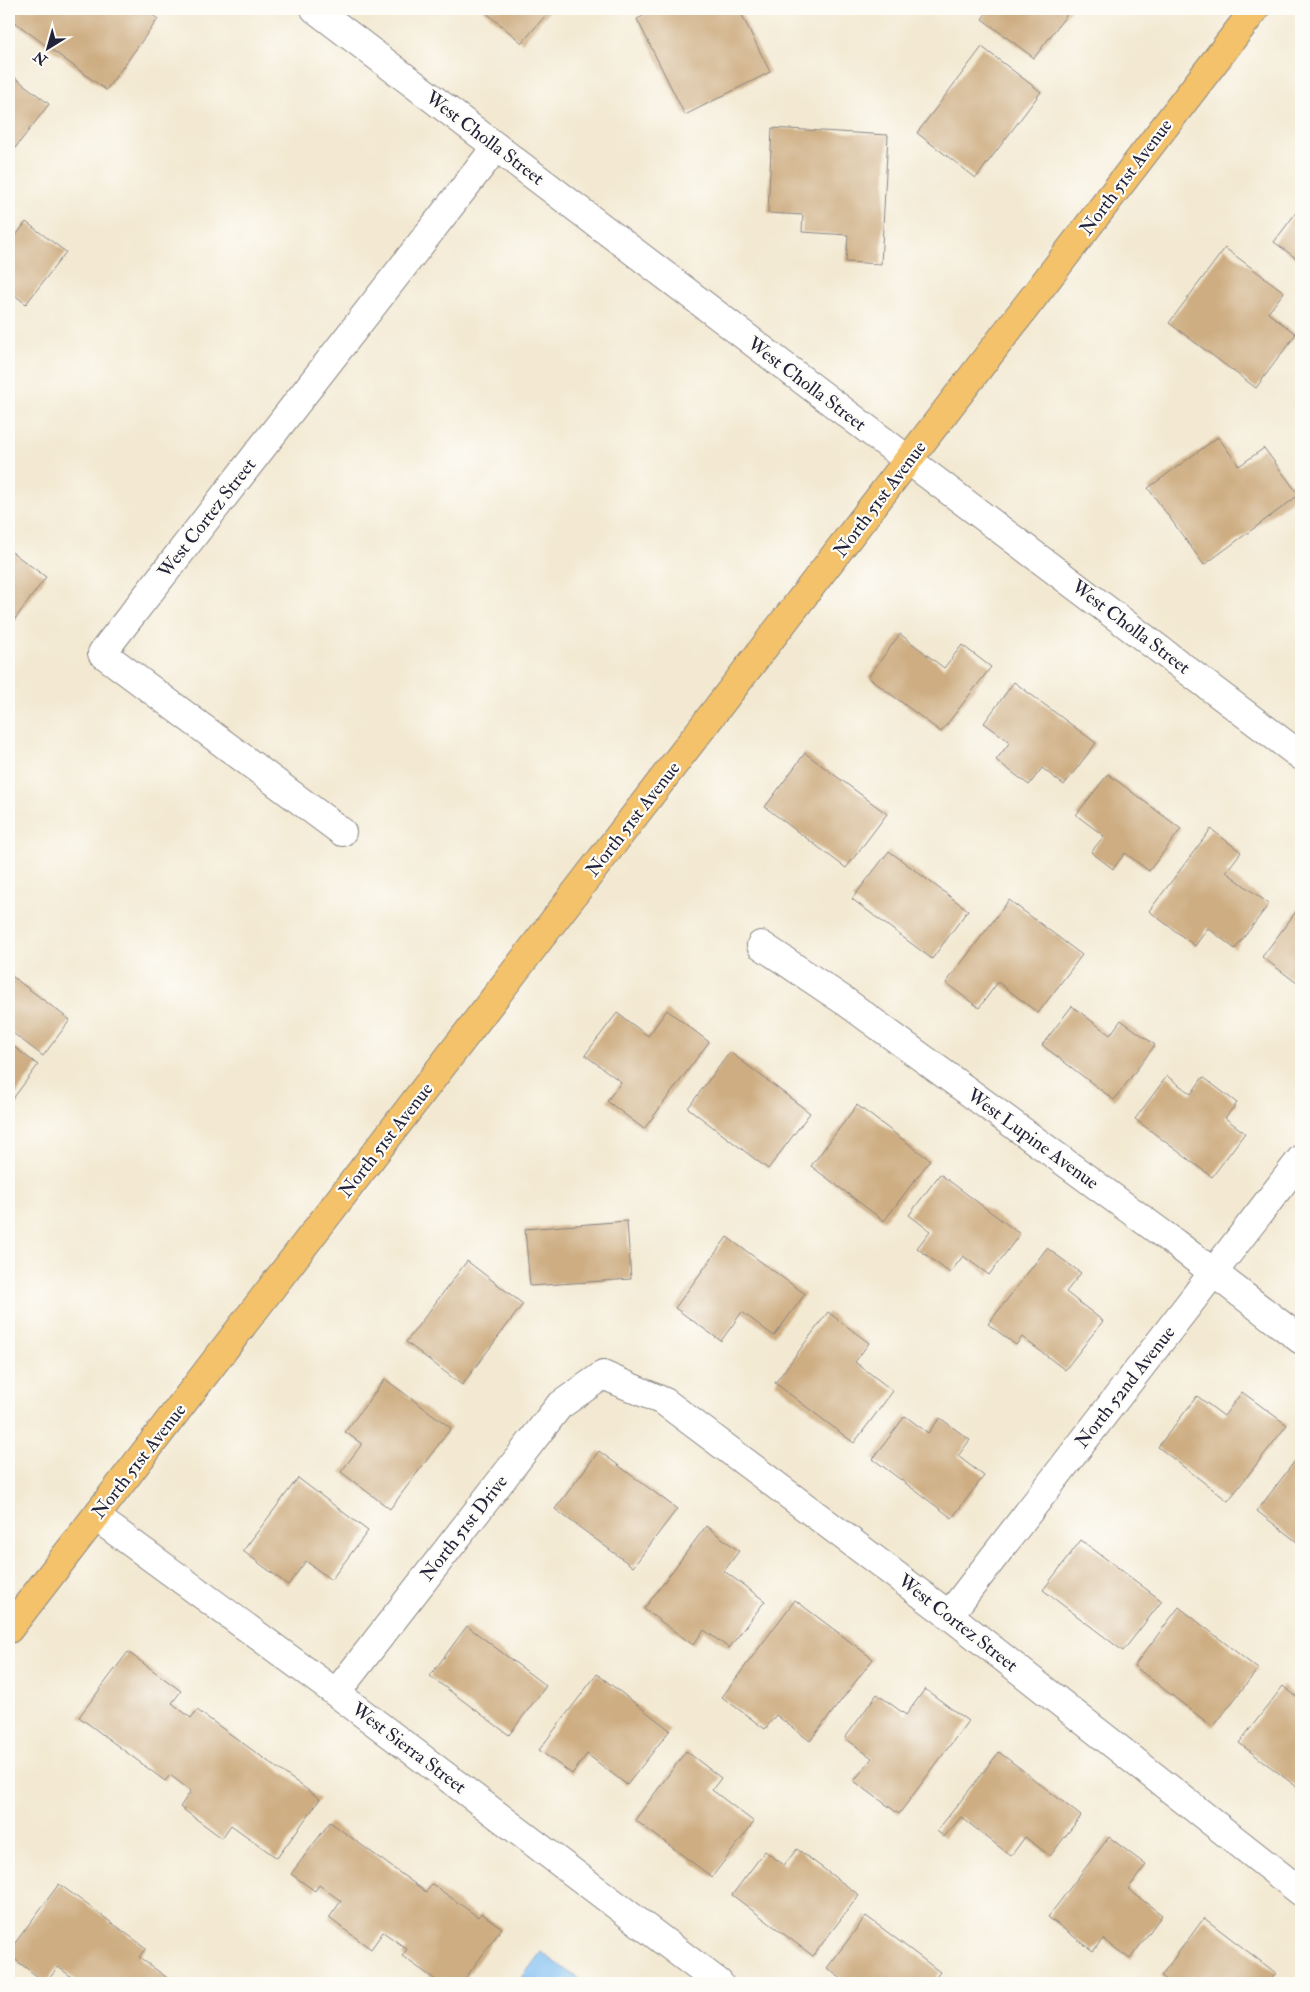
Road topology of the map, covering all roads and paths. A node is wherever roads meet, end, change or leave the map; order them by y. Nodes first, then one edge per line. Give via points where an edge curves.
1 (1255, 9) edge
2 (324, 12) edge
3 (496, 147) junction
4 (908, 461) junction
5 (1301, 756) edge
6 (342, 832) dead end
7 (761, 944) dead end
8 (1301, 1160) edge
9 (1214, 1272) junction
10 (1301, 1340) edge
11 (603, 1375) joint
12 (96, 1517) junction
13 (949, 1615) junction
14 (9, 1629) edge
15 (336, 1693) junction
16 (1301, 1892) edge
17 (719, 1983) edge

1 - 4 main road, North 51st Avenue
2 - 3 street, West Cholla Street
3 - 4 street, West Cholla Street
3 - 6 street, West Cortez Street via 102,653
4 - 5 street, West Cholla Street
4 - 12 main road, North 51st Avenue
7 - 9 street, West Lupine Avenue via 846,1002
8 - 9 street, North 52nd Avenue
9 - 10 street, West Lupine Avenue
9 - 13 street, North 52nd Avenue
11 - 13 street, West Cortez Street via 665,1402
11 - 15 street, North 51st Drive via 559,1406
12 - 14 main road, North 51st Avenue
12 - 15 street, West Sierra Street
13 - 16 street, West Cortez Street
15 - 17 street, West Sierra Street

